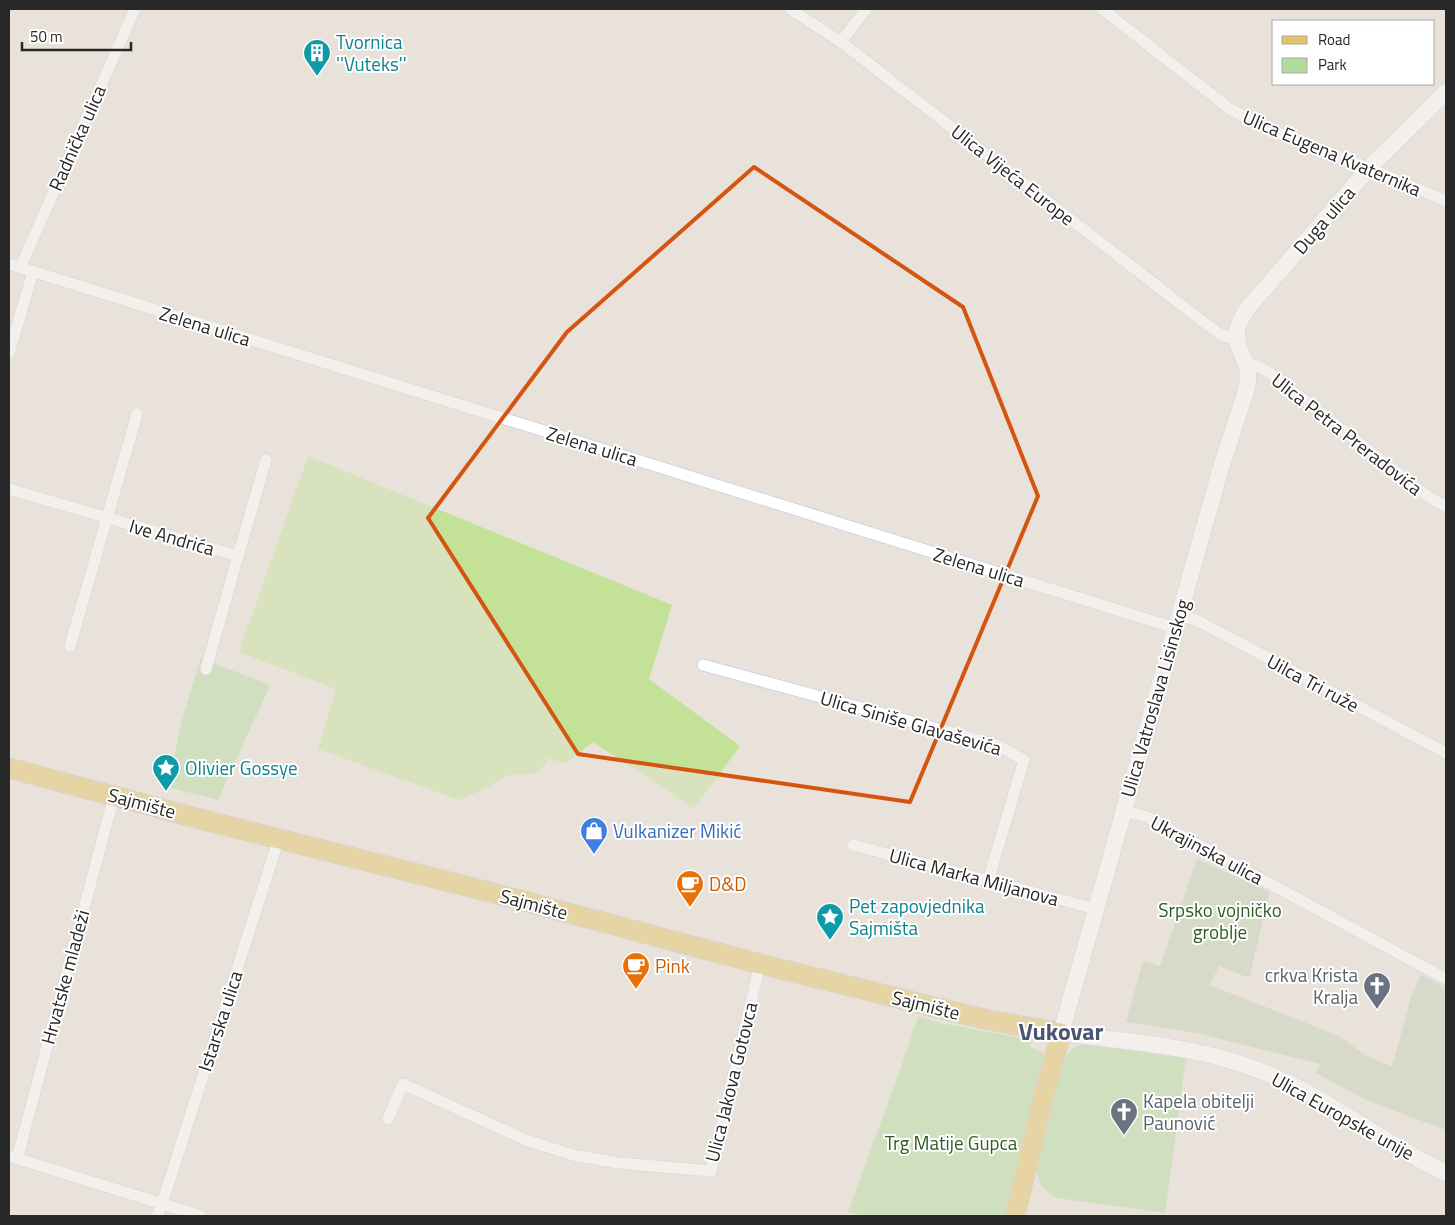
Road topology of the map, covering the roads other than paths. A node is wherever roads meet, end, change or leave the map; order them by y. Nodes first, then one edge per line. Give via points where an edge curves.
1 (135, 9) edge
2 (790, 9) edge
3 (866, 9) edge
4 (1102, 9) edge
5 (841, 42) junction
6 (1446, 92) edge
7 (1369, 168) junction
8 (1446, 201) edge
9 (14, 266) edge
10 (33, 272) junction
11 (1236, 340) junction
12 (9, 353) edge
13 (1247, 363) junction
14 (137, 414) dead end
15 (266, 460) dead end
16 (9, 489) edge
17 (1446, 507) edge
18 (107, 517) junction
19 (238, 556) junction
20 (1177, 621) junction
21 (70, 646) dead end
22 (703, 665) dead end
23 (206, 669) dead end
24 (1446, 753) edge
25 (9, 768) edge
26 (114, 796) junction
27 (1124, 811) junction
28 (278, 838) junction
29 (852, 844) dead end
30 (988, 881) junction
31 (1096, 910) junction
32 (760, 964) junction
33 (1446, 979) edge
34 (1061, 1033) junction
35 (388, 1119) dead end
36 (13, 1158) edge
37 (1446, 1174) edge
38 (162, 1204) junction
39 (157, 1216) edge
40 (201, 1216) edge
41 (1015, 1216) edge

1 - 9 street, Radnička ulica
2 - 5 street, Ulica Vijeća Europe
3 - 5 street
4 - 7 street, Ulica Eugena Kvaternika via 1230,109 1275,132
5 - 11 street, Ulica Vijeća Europe via 1214,330
6 - 7 main road, Duga ulica
7 - 8 street, Ulica Eugena Kvaternika
7 - 11 main road, Duga ulica via 1247,309 1236,330
9 - 10 street, Zelena ulica
10 - 12 street
10 - 20 street, Zelena ulica
11 - 13 main road
13 - 17 street, Ulica Petra Preradovića via 1271,374 1430,498
13 - 20 main road, Ulica Vatroslava Lisinskog via 1246,391
14 - 18 street, Ive Andrića
15 - 19 street, Ive Andrića
16 - 18 street, Ive Andrića
18 - 19 street, Ive Andrića
18 - 21 street, Ive Andrića
19 - 23 street, Ive Andrića
20 - 24 street, Uilca Tri ruže via 1208,627
20 - 27 main road, Ulica Vatroslava Lisinskog
22 - 30 street, Ulica Siniše Glavaševića via 997,744 1024,760
25 - 26 main road, Sajmište
26 - 28 main road, Sajmište
26 - 36 street, Hrvatske mladeži
27 - 31 main road, Ulica Vatroslava Lisinskog
27 - 33 street, Ukrajinska ulica via 1147,817
28 - 32 main road, Sajmište
28 - 38 street, Istarska ulica
29 - 30 street, Ulica Marka Miljanova
30 - 31 street, Ulica Marka Miljanova
31 - 34 main road, Ulica Vatroslava Lisinskog
32 - 34 main road, Sajmište via 955,1012
32 - 35 street, Ulica Jakova Gotovca via 711,1171 619,1163 573,1155 526,1140 403,1084
34 - 37 main road, Ulica Europske unije via 1188,1051 1243,1064 1296,1086
34 - 41 main road
36 - 38 street
38 - 39 street, Istarska ulica
38 - 40 street

